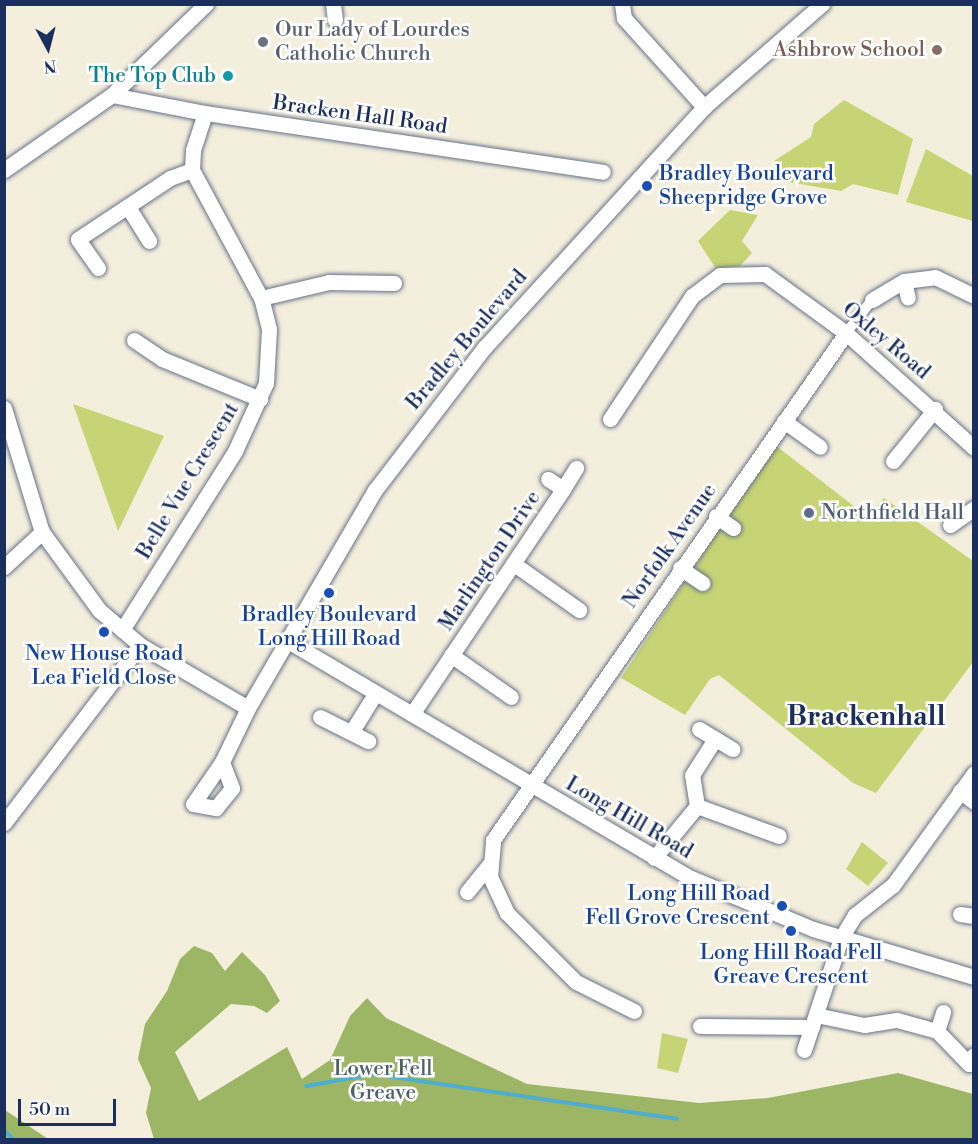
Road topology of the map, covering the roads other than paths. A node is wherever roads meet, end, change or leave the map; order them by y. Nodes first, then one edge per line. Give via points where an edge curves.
1 (206, 4) edge
2 (333, 4) edge
3 (622, 4) edge
4 (822, 4) edge
5 (334, 20) dead end
6 (112, 94) junction
7 (704, 107) junction
8 (205, 113) junction
9 (4, 170) edge
10 (192, 170) junction
11 (603, 172) dead end
12 (128, 207) junction
13 (149, 241) dead end
14 (98, 268) dead end
15 (904, 281) junction
16 (394, 283) dead end
17 (974, 296) edge
18 (261, 298) junction
19 (908, 298) dead end
20 (872, 300) joint
21 (846, 333) junction
22 (134, 340) dead end
23 (260, 399) junction
24 (4, 408) edge
25 (935, 409) junction
26 (610, 419) dead end
27 (784, 421) junction
28 (809, 445) dead end
29 (974, 448) edge
30 (893, 462) dead end
31 (576, 468) dead end
32 (548, 479) dead end
33 (563, 489) junction
34 (974, 508) edge
35 (716, 516) junction
36 (950, 525) dead end
37 (733, 528) dead end
38 (42, 532) junction
39 (514, 564) junction
40 (4, 567) edge
41 (680, 568) junction
42 (702, 583) dead end
43 (579, 610) dead end
44 (122, 630) junction
45 (288, 641) junction
46 (140, 645) junction
47 (451, 655) junction
48 (375, 694) junction
49 (512, 697) dead end
50 (248, 708) junction
51 (412, 714) junction
52 (320, 717) dead end
53 (699, 729) dead end
54 (352, 731) junction
55 (715, 739) junction
56 (368, 741) dead end
57 (732, 749) dead end
58 (222, 762) dead end
59 (974, 773) edge
60 (532, 787) junction
61 (960, 791) junction
62 (974, 802) edge
63 (697, 806) junction
64 (4, 824) edge
65 (779, 836) dead end
66 (654, 858) junction
67 (491, 862) junction
68 (466, 892) dead end
69 (841, 938) junction
70 (974, 977) edge
71 (634, 1011) dead end
72 (943, 1012) dead end
73 (814, 1021) junction
74 (700, 1026) dead end
75 (937, 1031) junction
76 (804, 1050) dead end
77 (974, 1055) edge

1 - 6 street
2 - 5 street
3 - 7 street via 624,18
4 - 7 street, Bradley Boulevard
6 - 8 street, Bracken Hall Road
6 - 9 street
7 - 45 street, Bradley Boulevard via 531,295 434,412 375,490
8 - 10 street via 193,150
8 - 11 street, Bracken Hall Road
10 - 12 street via 170,178
10 - 18 street, Belle Vue Crescent
12 - 13 street
12 - 14 street via 78,239
15 - 17 street via 935,277
15 - 19 street
15 - 20 street
16 - 18 street via 328,282
18 - 23 street, Belle Vue Crescent via 269,329 266,383
20 - 21 street
21 - 25 street, Oxley Road
21 - 26 street, Oxley Road via 765,274 720,275 692,296
21 - 27 street, Norfolk Avenue
22 - 23 street via 162,359
23 - 44 street, Belle Vue Crescent via 235,450
24 - 38 street
25 - 29 street, Oxley Road
25 - 30 street
27 - 28 street
27 - 35 street, Norfolk Avenue
31 - 33 street, Marlington Drive
32 - 33 street, Marlington Drive
33 - 39 street, Marlington Drive
34 - 36 street
35 - 37 street
35 - 41 street, Norfolk Avenue
38 - 40 street
38 - 44 street via 99,610
39 - 43 street
39 - 47 street, Marlington Drive
41 - 42 street
41 - 60 street, Norfolk Avenue
44 - 46 street
45 - 48 street, Long Hill Road
45 - 50 street, Bradley Boulevard
46 - 50 street
46 - 64 street
47 - 49 street, Marlington Drive
47 - 51 street, Marlington Drive
48 - 51 street, Long Hill Road
48 - 54 street
50 - 58 street, Bradley Boulevard
51 - 60 street, Long Hill Road
52 - 54 street
53 - 55 street
54 - 56 street
55 - 57 street
55 - 63 street via 693,775
59 - 61 street
60 - 66 street, Long Hill Road
60 - 67 street, Norfolk Avenue via 493,840
61 - 62 street
61 - 69 street via 893,885 855,915
63 - 65 street
63 - 66 street
66 - 69 street, Long Hill Road via 691,878
67 - 68 street
67 - 71 street via 490,877 507,913 576,982
69 - 70 street, Long Hill Road
69 - 73 street
72 - 75 street
73 - 74 street
73 - 75 street via 864,1025 897,1020
73 - 76 street
75 - 77 street via 969,1064

